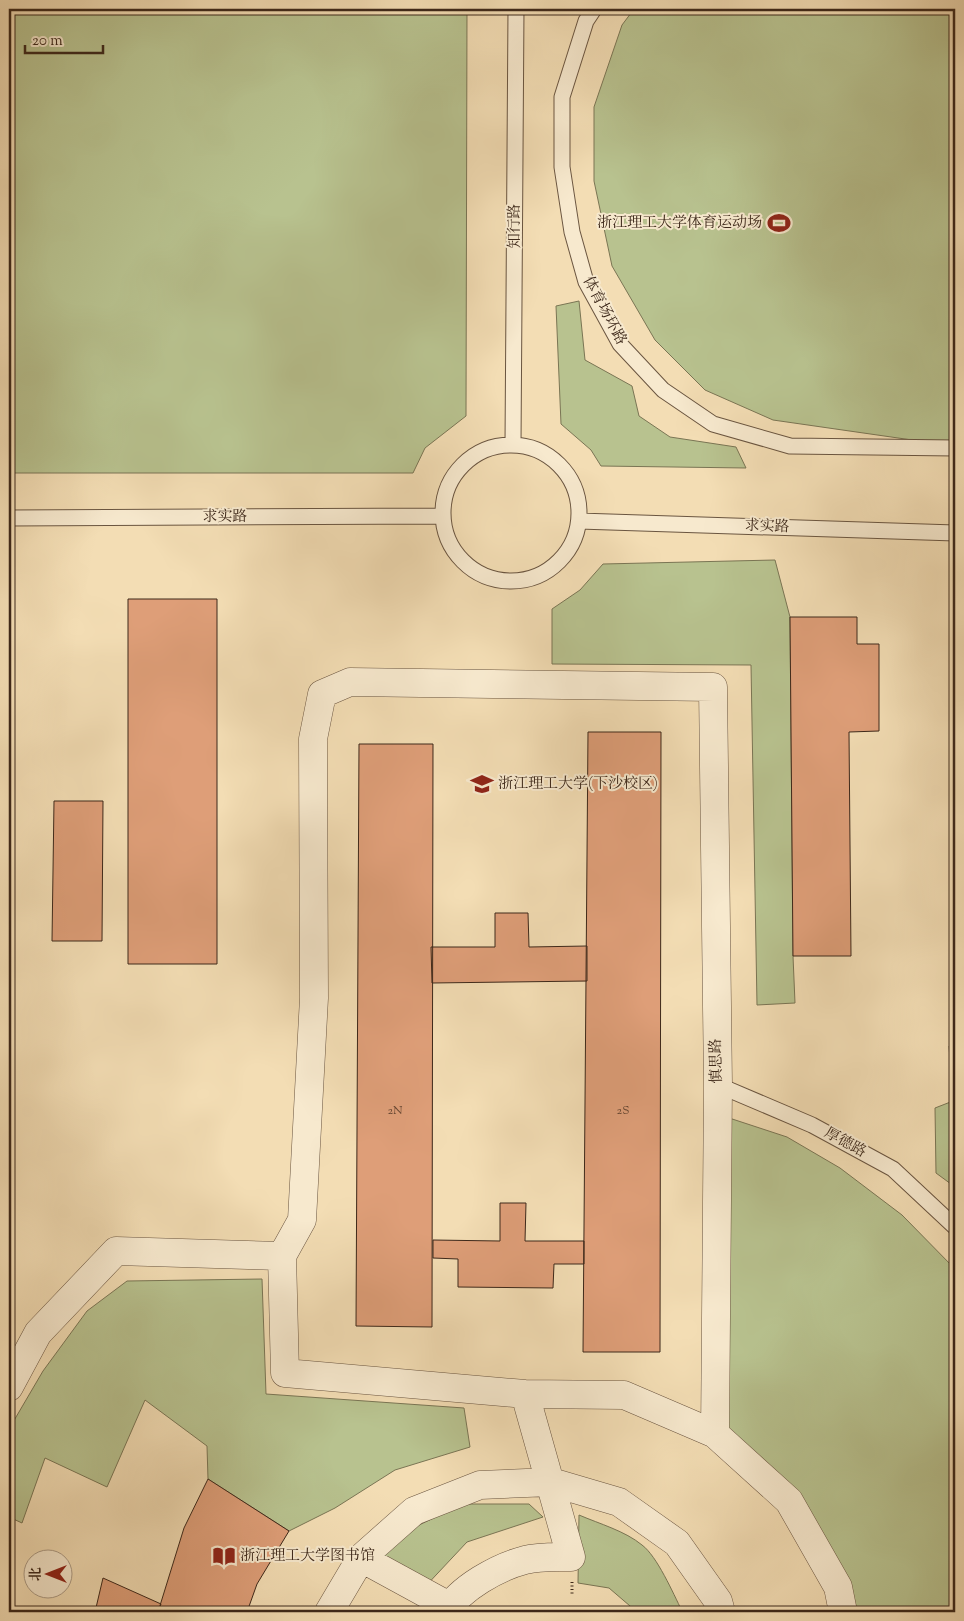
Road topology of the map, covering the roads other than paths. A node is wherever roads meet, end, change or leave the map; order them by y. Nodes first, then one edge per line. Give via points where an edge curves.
1 (516, 9) edge
2 (594, 9) edge
3 (513, 444) junction
4 (955, 448) edge
5 (442, 516) junction
6 (9, 518) edge
7 (579, 521) junction
8 (955, 533) edge
9 (718, 1085) junction
10 (955, 1227) edge
11 (282, 1256) junction
12 (9, 1387) edge
13 (524, 1394) junction
14 (715, 1434) junction
15 (551, 1482) junction
16 (361, 1558) junction
17 (448, 1609) edge
18 (329, 1612) edge
19 (721, 1612) edge
20 (842, 1612) edge

1 - 3 lane, 知行路
2 - 4 lane, 体育场环路 via 586,21 562,97 562,166 572,232 586,282 620,344 664,390 713,424 790,446
3 - 5 lane via 491,447 465,462 455,473 445,494
3 - 7 lane via 535,448 555,460 570,477 578,498
5 - 6 lane, 求实路
5 - 7 lane via 447,538 459,558 476,572 497,580 520,581 541,574 560,561 572,543
7 - 8 lane, 求实路
9 - 10 lane, 厚德路 via 812,1125 892,1170
9 - 11 street, 慎思路 via 713,687 350,682 322,694 313,738 314,998 302,1220
9 - 14 street, 慎思路
11 - 12 street via 116,1251 38,1333
11 - 13 street via 285,1373
13 - 14 street via 624,1395
13 - 15 street
14 - 20 street via 789,1501 838,1587
15 - 16 street via 480,1485 414,1512
15 - 17 street via 571,1556 526,1559 484,1576
15 - 19 street via 619,1502 677,1543 718,1601
16 - 17 street
16 - 18 street

